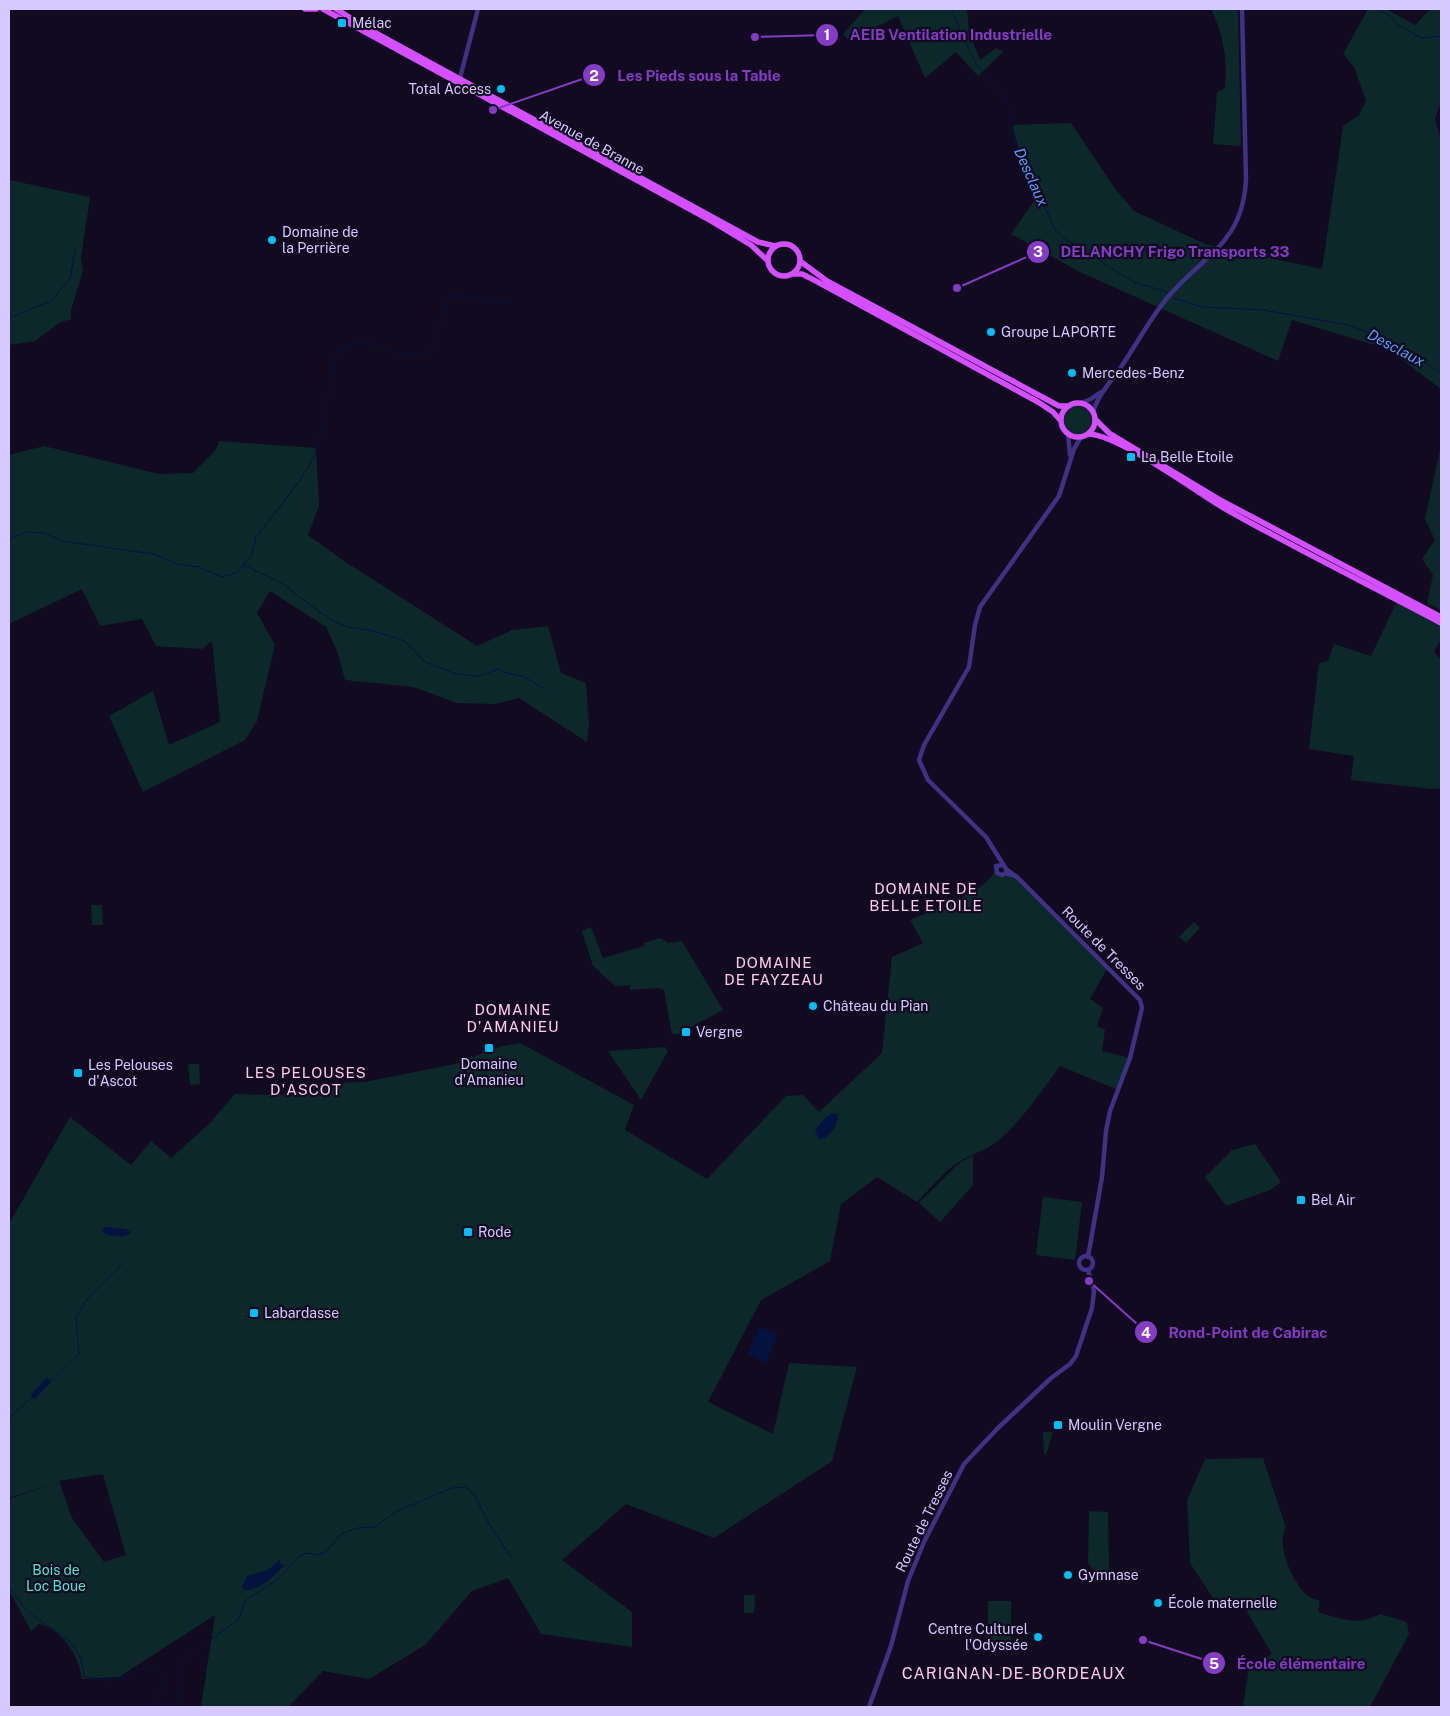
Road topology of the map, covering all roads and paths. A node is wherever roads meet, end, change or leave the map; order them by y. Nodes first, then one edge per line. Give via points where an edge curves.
1 (305, 9) edge
2 (316, 9) edge
3 (322, 9) edge
4 (336, 9) edge
5 (478, 9) edge
6 (1242, 9) edge
7 (460, 78) junction
8 (775, 246) junction
9 (767, 260) junction
10 (800, 261) junction
11 (791, 274) junction
12 (1105, 388) junction
13 (1081, 403) junction
14 (1069, 406) junction
15 (1094, 416) junction
16 (1060, 421) junction
17 (1068, 434) junction
18 (1089, 434) junction
19 (1081, 437) junction
20 (1069, 464) junction
21 (1441, 617) edge
22 (1441, 623) edge
23 (998, 857) junction
24 (997, 865) junction
25 (1005, 869) junction
26 (1088, 1257) junction
27 (1088, 1270) junction
28 (869, 1707) edge

1 - 2 main road
3 - 9 main road, Avenue de Branne via 714,223 752,245
4 - 7 main road, Avenue de Branne
5 - 7 street
6 - 12 street via 1246,179 1238,219 1219,248 1166,300
7 - 8 main road, Avenue de Branne via 758,242
8 - 9 main road
8 - 10 main road via 785,243 793,246
9 - 11 main road via 775,274
10 - 11 main road
10 - 14 main road via 827,281 1031,392 1059,406
11 - 16 main road via 808,276 1038,402
12 - 13 street via 1091,400
12 - 15 street via 1096,403
13 - 14 main road
13 - 15 main road
14 - 16 main road via 1062,412
15 - 18 main road via 1094,427
15 - 21 main road via 1102,428 1222,501
16 - 17 main road
17 - 19 main road
17 - 20 street
18 - 19 main road
18 - 22 main road via 1099,435 1132,452 1224,508
19 - 20 street
20 - 23 street via 1059,496 980,606 969,667 924,745 919,760 928,780 986,837
23 - 24 street
23 - 25 street
24 - 25 street, Route de Tresses
24 - 25 street, Route de Tresses via 996,873 1002,875
25 - 26 street, Route de Tresses via 1140,1000 1142,1008 1130,1058 1110,1111
26 - 27 street via 1093,1263
26 - 27 street via 1080,1264
27 - 28 street, Route de Tresses via 1094,1291 1092,1308 1076,1356 964,1464 908,1581

